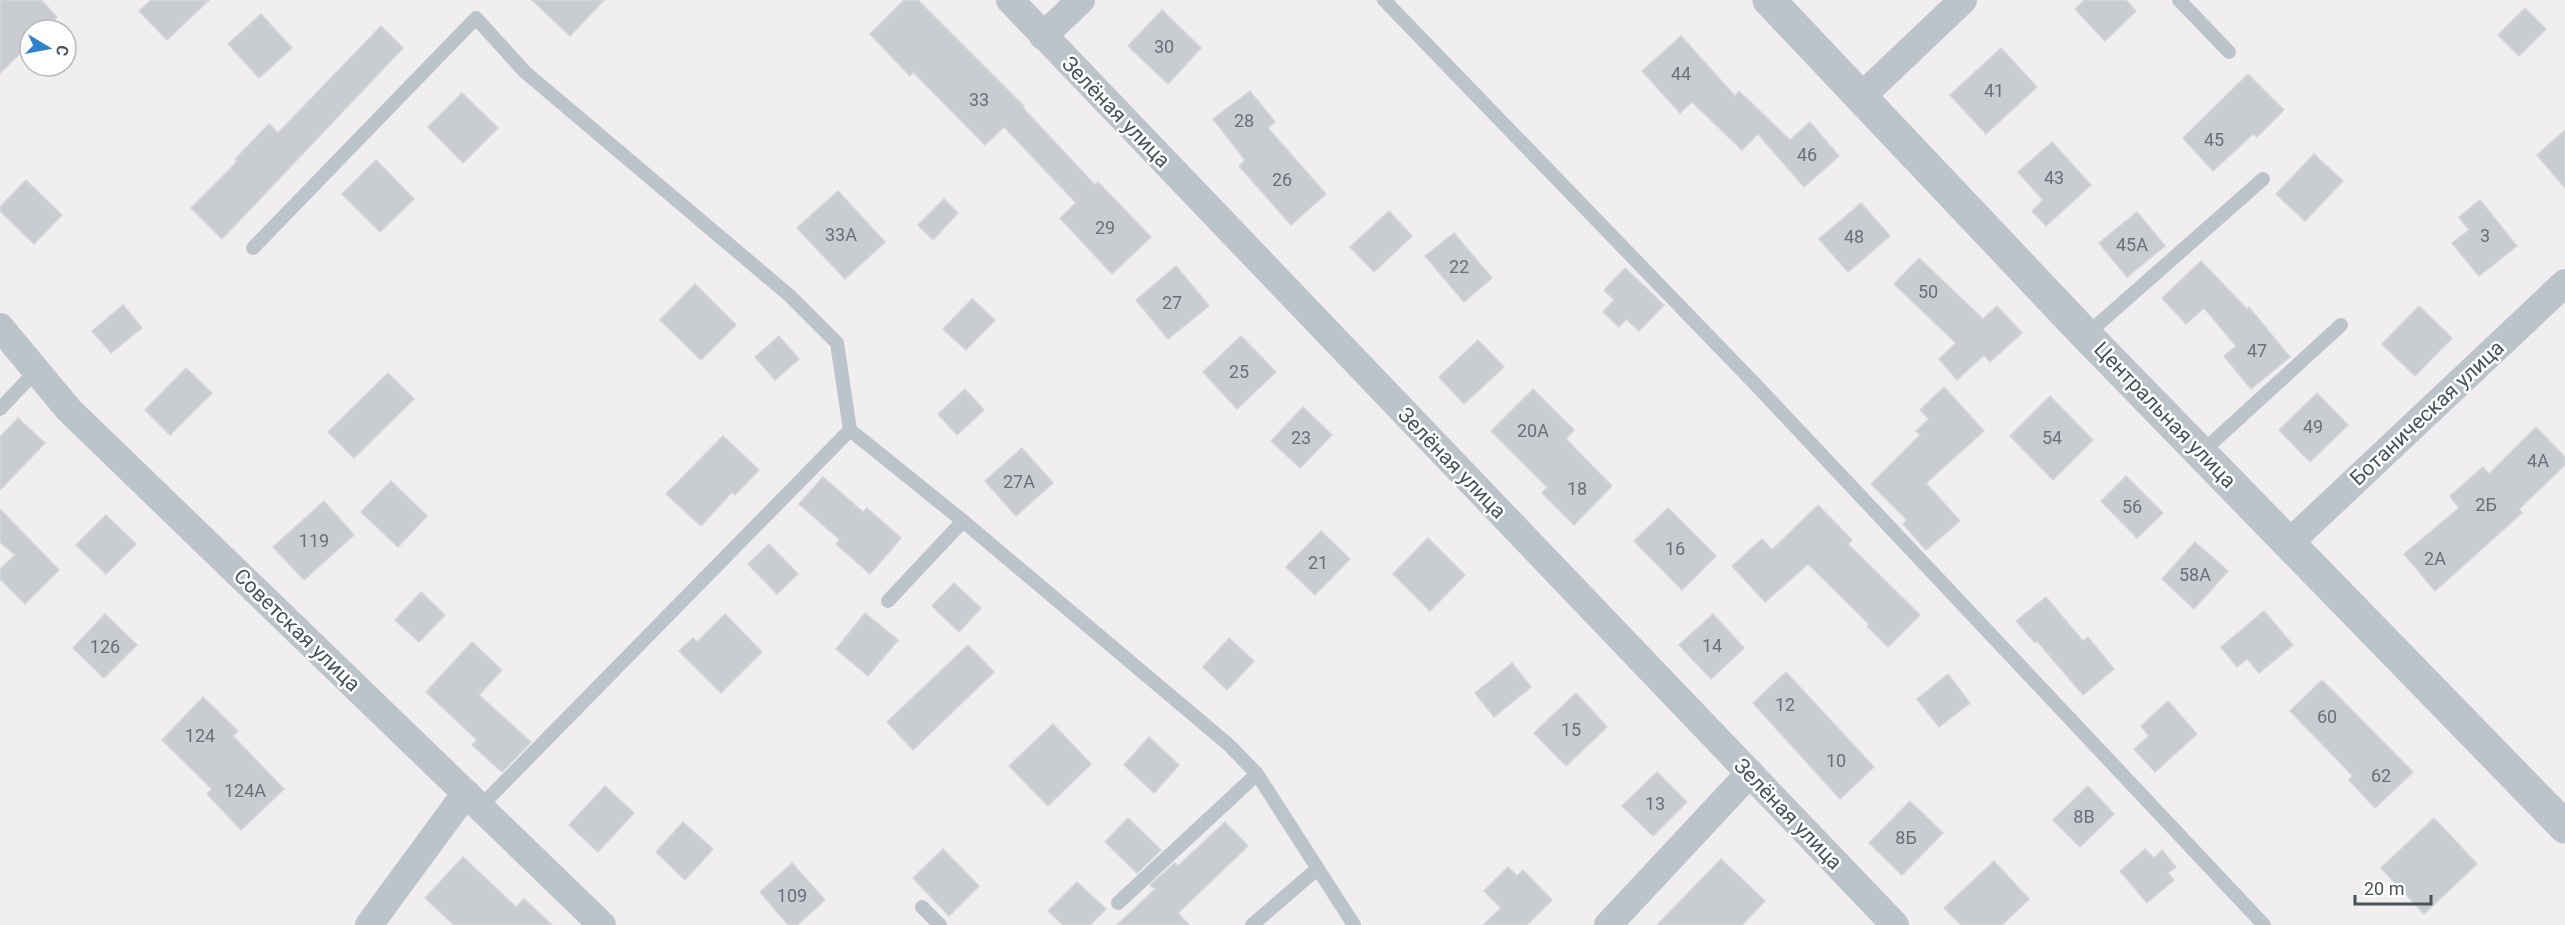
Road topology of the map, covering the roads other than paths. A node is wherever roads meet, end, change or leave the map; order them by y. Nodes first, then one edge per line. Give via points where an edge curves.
1 (1010, 0) edge
2 (1081, 0) edge
3 (1384, 0) edge
4 (1768, 0) edge
5 (1963, 0) edge
6 (2179, 0) edge
7 (1043, 36) junction
8 (2229, 52) dead end
9 (1861, 97) junction
10 (2263, 179) dead end
11 (253, 249) dead end
12 (2565, 283) edge
13 (2341, 325) dead end
14 (0, 327) edge
15 (2086, 335) junction
16 (36, 371) junction
17 (0, 409) edge
18 (850, 430) junction
19 (2202, 452) junction
20 (963, 521) junction
21 (2289, 543) junction
22 (888, 601) dead end
23 (1750, 773) junction
24 (1257, 774) junction
25 (473, 800) junction
26 (2565, 827) edge
27 (1317, 869) junction
28 (1118, 903) dead end
29 (922, 907) dead end
30 (369, 925) edge
31 (602, 925) edge
32 (940, 925) edge
33 (1252, 925) edge
34 (1354, 925) edge
35 (1608, 925) edge
36 (1895, 925) edge
37 (2264, 925) edge

1 - 7 street, Зелёная улица
2 - 7 street
3 - 37 lane via 1756,385
4 - 9 street, Центральная улица
5 - 9 street
6 - 8 lane
7 - 23 street, Зелёная улица
9 - 15 street, Центральная улица
10 - 15 lane
11 - 18 lane via 476,18 525,72 790,296 837,343
12 - 21 street, Ботаническая улица
13 - 19 lane
14 - 16 street, Советская улица
15 - 19 street, Центральная улица
16 - 17 lane
16 - 25 street, Советская улица via 69,410
18 - 20 lane
18 - 25 lane
19 - 21 street, Центральная улица
20 - 22 lane
20 - 24 lane via 1229,745
21 - 26 street, Центральная улица
23 - 35 street
23 - 36 street, Зелёная улица
24 - 27 lane
24 - 28 lane
25 - 30 street
25 - 31 street, Советская улица
27 - 33 lane
27 - 34 lane
29 - 32 lane

